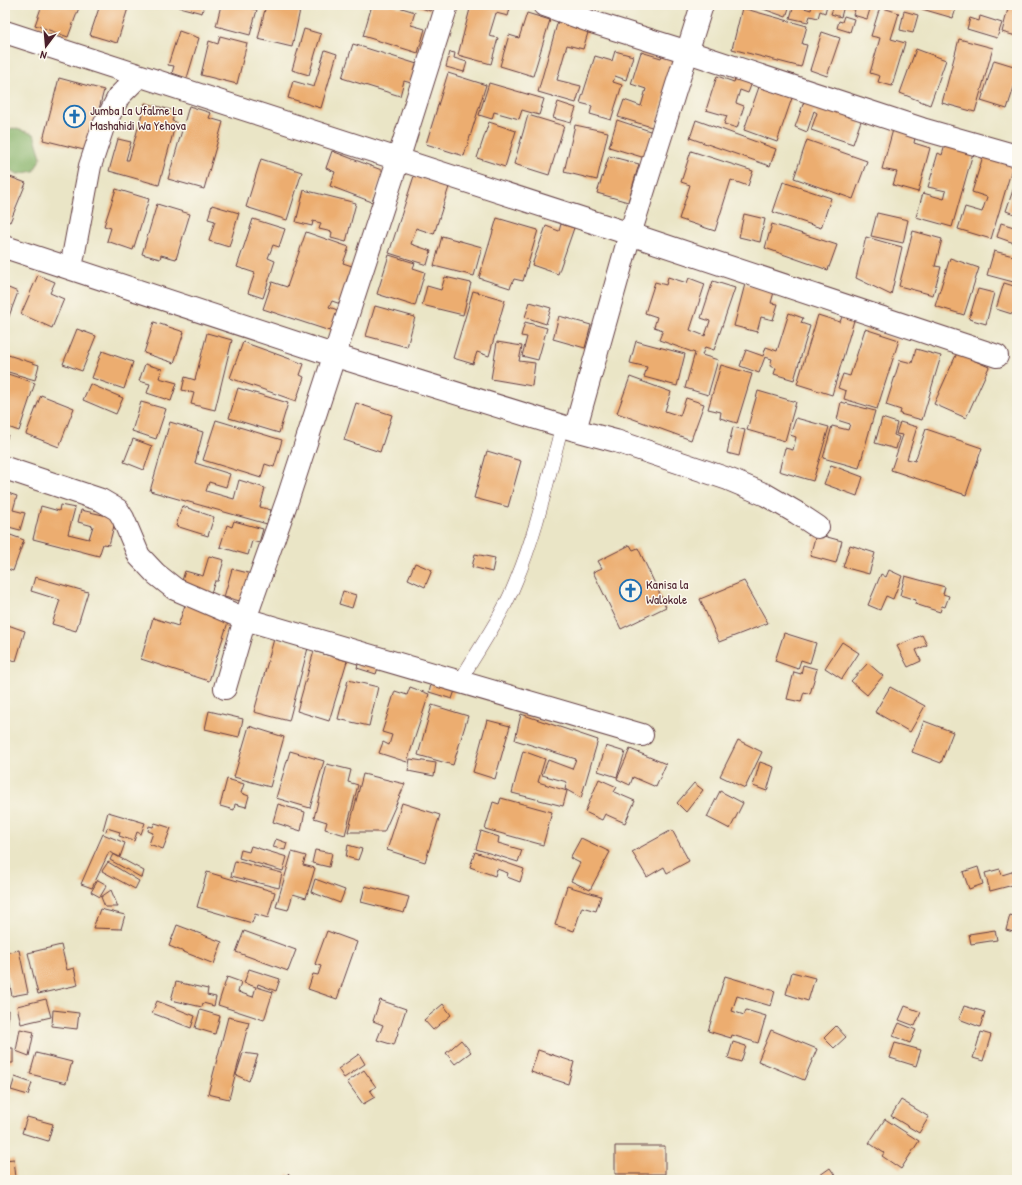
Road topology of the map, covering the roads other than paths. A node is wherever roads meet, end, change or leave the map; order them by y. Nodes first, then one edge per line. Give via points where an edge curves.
1 (447, 5) edge
2 (544, 5) edge
3 (702, 5) edge
4 (5, 32) edge
5 (688, 52) junction
6 (139, 76) junction
7 (1017, 156) edge
8 (398, 160) junction
9 (630, 234) junction
10 (5, 247) edge
11 (70, 268) junction
12 (333, 355) junction
13 (997, 356) dead end
14 (568, 428) junction
15 (5, 468) edge
16 (818, 527) dead end
17 (245, 619) junction
18 (460, 682) junction
19 (225, 688) dead end
20 (642, 735) dead end

1 - 8 street
2 - 5 street
3 - 5 street
4 - 6 street
5 - 7 street via 922,130
5 - 9 street
6 - 8 street
6 - 11 street via 119,96 103,127 90,166
8 - 9 street
8 - 12 street
9 - 13 street
9 - 14 street
10 - 11 street
11 - 12 street
12 - 14 street
12 - 17 street via 288,498
14 - 16 street via 616,441 728,479 766,495
14 - 18 lane via 516,581 496,624
15 - 17 street via 101,500 118,510 139,556 170,586
17 - 18 street
17 - 19 street
18 - 20 street

